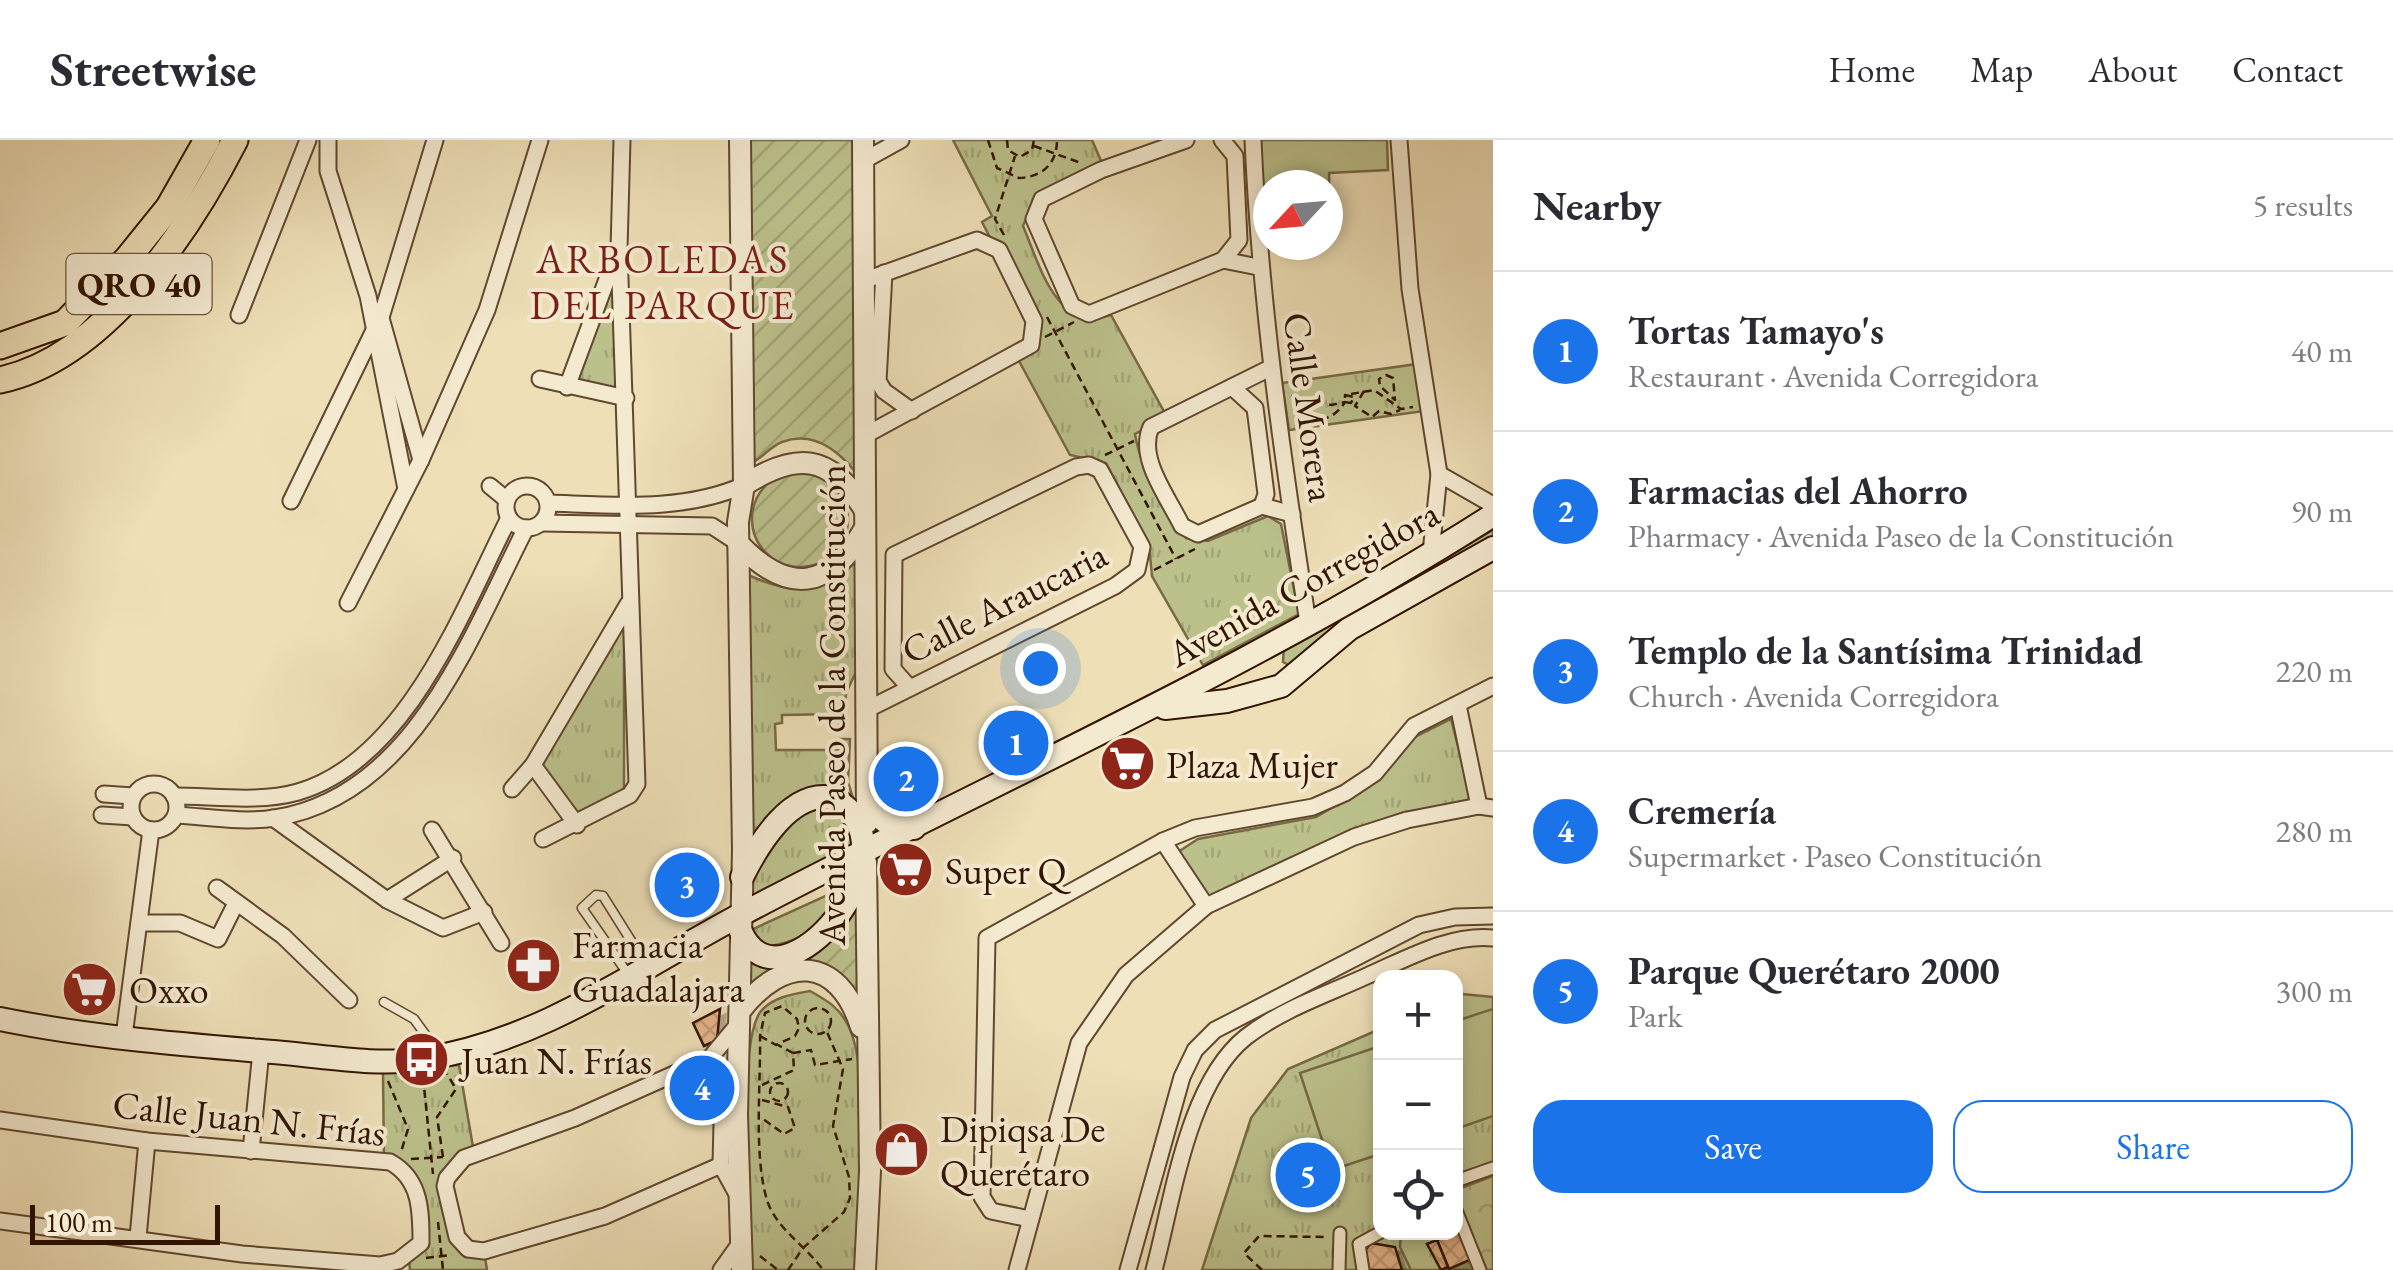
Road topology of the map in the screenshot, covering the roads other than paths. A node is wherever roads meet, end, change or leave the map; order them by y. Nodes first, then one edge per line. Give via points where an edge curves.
1 (207, 140) edge
2 (235, 140) edge
3 (308, 140) edge
4 (328, 140) edge
5 (435, 140) edge
6 (540, 140) edge
7 (622, 140) edge
8 (740, 140) edge
9 (901, 140) edge
10 (1186, 140) edge
11 (1222, 140) edge
12 (1253, 140) edge
13 (1399, 140) edge
14 (862, 151) edge
15 (618, 249) junction
16 (1223, 260) junction
17 (1258, 268) junction
18 (884, 274) junction
19 (863, 282) junction
20 (239, 315) dead end
21 (378, 320) junction
22 (0, 346) edge
23 (1270, 368) junction
24 (0, 380) edge
25 (540, 380) dead end
26 (567, 387) junction
27 (1232, 387) junction
28 (626, 398) junction
29 (912, 411) junction
30 (864, 436) junction
31 (421, 460) junction
32 (1439, 474) junction
33 (744, 485) junction
34 (490, 486) dead end
35 (406, 490) junction
36 (291, 500) dead end
37 (506, 500) junction
38 (548, 503) junction
39 (1493, 505) edge
40 (627, 506) junction
41 (1262, 506) junction
42 (1292, 514) junction
43 (1493, 515) edge
44 (509, 518) junction
45 (866, 525) junction
46 (534, 526) junction
47 (626, 528) junction
48 (738, 543) junction
49 (1493, 548) edge
50 (1431, 553) junction
51 (894, 555) junction
52 (628, 603) junction
53 (348, 604) dead end
54 (1308, 623) junction
55 (1284, 636) junction
56 (1228, 666) junction
57 (1302, 671) junction
58 (1493, 686) edge
59 (909, 687) junction
60 (1259, 695) junction
61 (1227, 701) junction
62 (1458, 705) junction
63 (866, 710) junction
64 (1147, 711) junction
65 (392, 726) junction
66 (407, 738) junction
67 (533, 766) junction
68 (512, 789) dead end
69 (104, 794) dead end
70 (133, 796) junction
71 (174, 796) junction
72 (867, 807) junction
73 (1486, 807) edge
74 (314, 808) junction
75 (102, 815) dead end
76 (176, 815) junction
77 (133, 817) junction
78 (273, 818) junction
79 (577, 824) junction
80 (914, 828) junction
81 (151, 830) junction
82 (432, 830) dead end
83 (302, 840) junction
84 (543, 840) dead end
85 (1163, 841) junction
86 (866, 852) junction
87 (452, 858) junction
88 (742, 876) junction
89 (217, 888) dead end
90 (387, 900) junction
91 (236, 904) junction
92 (1206, 906) junction
93 (484, 912) junction
94 (1493, 916) edge
95 (139, 923) junction
96 (741, 923) junction
97 (1493, 938) edge
98 (500, 943) dead end
99 (1375, 946) junction
100 (1387, 967) junction
101 (639, 972) junction
102 (349, 1000) dead end
103 (384, 1002) dead end
104 (740, 1017) junction
105 (0, 1019) edge
106 (1216, 1030) junction
107 (124, 1036) junction
108 (868, 1048) junction
109 (1234, 1048) junction
110 (262, 1051) junction
111 (433, 1057) junction
112 (710, 1058) junction
113 (0, 1120) edge
114 (147, 1140) junction
115 (250, 1151) junction
116 (722, 1165) junction
117 (1493, 1168) edge
118 (1463, 1179) edge
119 (739, 1197) junction
120 (0, 1220) edge
121 (1030, 1220) junction
122 (1463, 1228) edge
123 (1340, 1235) road end
124 (138, 1237) junction
125 (1373, 1237) edge
126 (741, 1242) junction
127 (241, 1262) edge
128 (721, 1270) edge
129 (742, 1270) edge
130 (865, 1270) edge
131 (1017, 1270) edge
132 (1128, 1270) edge
133 (1154, 1270) edge
134 (1339, 1270) edge
135 (1363, 1270) edge
136 (1480, 1270) edge

1 - 22 highway, QRO 40 via 169,206 65,323
2 - 24 highway, QRO 40 via 146,277 78,345 30,374
3 - 20 street
4 - 21 street via 328,170
5 - 21 street
6 - 31 street via 486,310
7 - 15 street
8 - 33 street
9 - 14 street
10 - 16 street via 1042,199 1034,220 1072,306 1089,314
11 - 16 street via 1235,156 1239,240
12 - 17 street, Calle Morera
13 - 32 street via 1410,289
14 - 19 street, Avenida Paseo de la Constitución
15 - 26 street
15 - 28 street
16 - 17 street
17 - 23 street, Calle Morera
18 - 19 street
18 - 29 street via 878,381
18 - 29 street via 962,242 988,243 1000,250 1034,322 1032,345
19 - 30 street, Avenida Paseo de la Constitución
21 - 31 street
21 - 35 street
21 - 36 street
23 - 27 street
23 - 42 street, Calle Morera
25 - 26 street
26 - 28 street
27 - 41 street, Calle Morera via 1256,408
27 - 41 street via 1150,427 1146,454 1182,526 1198,534
28 - 40 street
29 - 30 street
30 - 45 street, Avenida Paseo de la Constitución
31 - 35 street
32 - 39 street
32 - 50 street
33 - 40 street via 710,500
33 - 45 street via 777,464 818,465 854,492
33 - 48 street
34 - 37 street
35 - 53 street
37 - 38 street via 513,490 534,486
37 - 44 street
38 - 40 street
38 - 46 street
40 - 47 street
41 - 42 street
42 - 54 street, Calle Morera
43 - 50 main road, Avenida Corregidora
44 - 46 street
44 - 65 street via 431,671
45 - 48 street via 836,567 798,581 777,576
45 - 51 street
45 - 63 street, Avenida Paseo de la Constitución
46 - 47 street
46 - 66 street via 448,680
47 - 48 street via 712,526
47 - 52 street
48 - 88 street
49 - 57 main road, Avenida Corregidora via 1349,629
50 - 54 main road, Avenida Corregidora
51 - 59 street, Calle Araucaria via 893,669
51 - 59 street, Calle Araucaria via 1088,465 1100,470 1142,547 1137,570 1115,586
52 - 67 street
52 - 79 street via 637,784 630,796
54 - 55 main road, Avenida Corregidora
55 - 56 main road, Avenida Corregidora
55 - 57 main road via 1274,652 1278,665
56 - 60 main road via 1260,674
56 - 61 main road via 1216,682
56 - 64 main road, Avenida Corregidora
57 - 60 main road, Avenida Corregidora
58 - 62 street
59 - 63 street, Calle Araucaria
60 - 61 main road, Avenida Corregidora
61 - 64 main road, Avenida Corregidora
62 - 73 street
62 - 85 street via 1414,726 1375,774 1313,808 1195,828
63 - 72 street, Avenida Paseo de la Constitución
64 - 80 main road, Avenida Corregidora
65 - 66 street
65 - 71 street via 344,770 298,792
66 - 74 street via 354,787
67 - 68 street
67 - 79 street
69 - 70 street
70 - 71 street via 154,784
70 - 77 street
71 - 76 street
72 - 80 main road via 887,823
72 - 86 street, Avenida Paseo de la Constitución
73 - 92 street via 1354,837
74 - 78 street
74 - 83 street
75 - 77 street
76 - 78 street
76 - 81 street via 166,827
77 - 81 street
78 - 83 street
79 - 84 street
80 - 86 main road, Avenida Corregidora
81 - 95 street
82 - 87 street
83 - 90 street
85 - 92 street
85 - 121 street via 991,933 983,945 982,1197 990,1211
86 - 88 main road via 851,810 819,797 768,833
86 - 96 main road, Avenida Corregidora
86 - 96 main road via 843,908 796,954 760,958 748,948
86 - 108 street, Avenida Paseo de la Constitución
87 - 90 street
87 - 93 street
88 - 96 street
89 - 91 street
90 - 93 street via 443,928
91 - 95 street via 218,939 180,923
91 - 102 street via 283,936
92 - 121 street via 1126,976 1079,1043
93 - 98 street
94 - 99 street via 1419,925
95 - 107 street
96 - 101 main road, Avenida Corregidora
96 - 104 street
97 - 100 street via 1444,943
99 - 100 street
99 - 106 street
100 - 109 street via 1280,1015
101 - 101 lane via 603,896 596,895 582,908
101 - 111 main road, Avenida Corregidora via 542,1022
103 - 111 lane via 414,1019
104 - 108 street via 774,976 820,974 850,997
104 - 112 street
104 - 119 street
105 - 107 main road, Avenida Corregidora
106 - 109 street
106 - 132 street via 1195,1050 1182,1078
107 - 110 main road, Avenida Corregidora
108 - 130 street, Avenida Paseo de la Constitución
109 - 133 street via 1204,1090
110 - 111 main road, Avenida Corregidora via 395,1061
110 - 115 street
112 - 116 street via 723,1081
112 - 116 street via 464,1158 446,1186 457,1237 468,1249 484,1251 606,1216
113 - 114 street, Calle Juan N. Frías
114 - 115 street, Calle Juan N. Frías
114 - 124 street
115 - 127 street, Calle Juan N. Frías via 390,1162 414,1184 420,1243 398,1261 380,1265
116 - 119 street
117 - 118 street
119 - 126 street
120 - 124 street, Calle Juan N. Frías
121 - 131 street
122 - 136 street
123 - 134 street
124 - 127 street, Calle Juan N. Frías
125 - 135 street via 1360,1244
126 - 128 street
126 - 129 street

